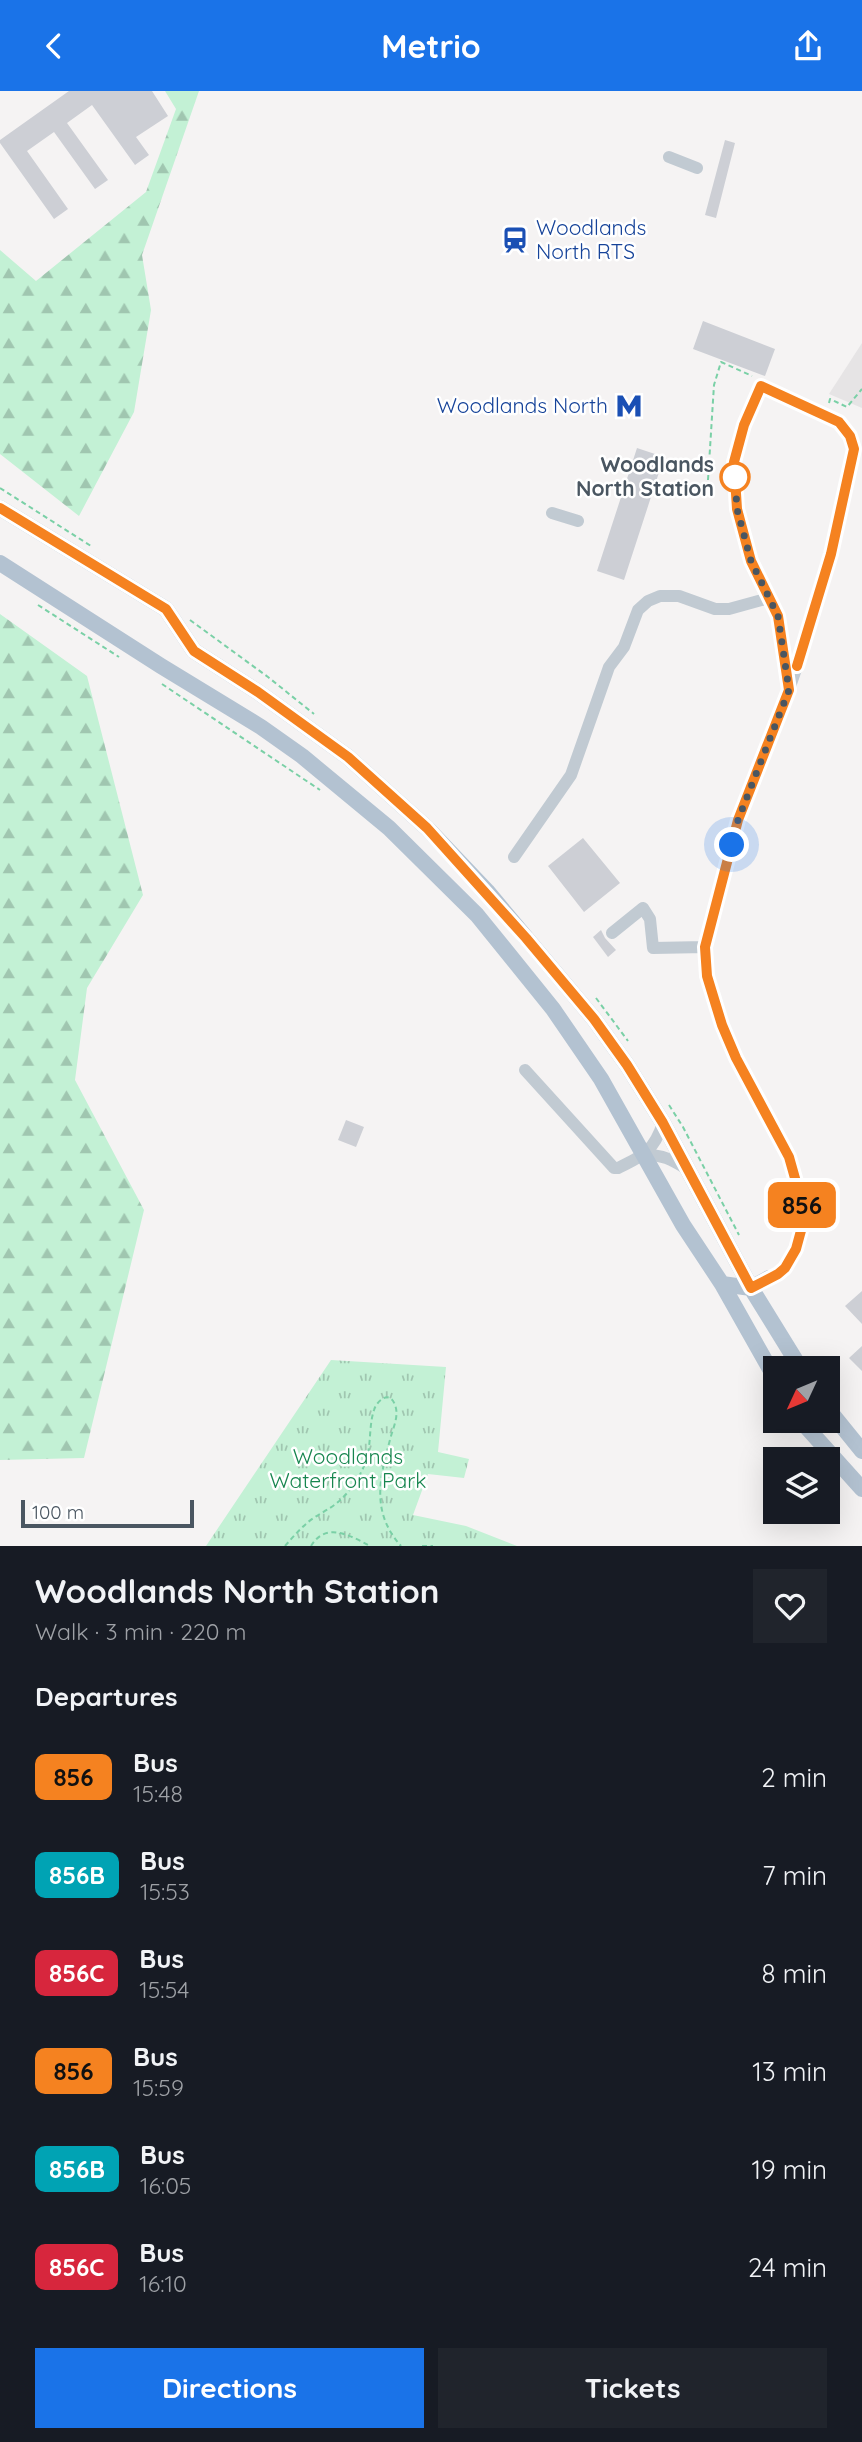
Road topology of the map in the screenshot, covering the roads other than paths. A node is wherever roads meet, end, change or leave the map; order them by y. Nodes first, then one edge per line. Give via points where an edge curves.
1 (669, 157) dead end
2 (697, 168) dead end
3 (0, 508) edge
4 (552, 513) dead end
5 (578, 521) dead end
6 (0, 563) edge
7 (769, 598) junction
8 (789, 690) junction
9 (514, 857) dead end
10 (612, 933) dead end
11 (705, 947) junction
12 (525, 1070) dead end
13 (663, 1123) junction
14 (644, 1155) junction
15 (687, 1169) junction
16 (769, 1278) junction
17 (722, 1284) junction
18 (751, 1288) junction
19 (765, 1312) junction
20 (742, 1318) junction
21 (763, 1356) edge
22 (793, 1356) edge
23 (840, 1424) edge
24 (812, 1433) edge
25 (862, 1451) edge
26 (862, 1489) edge

1 - 2 street
3 - 13 main road via 166,609 194,651 337,749 399,801 486,891 594,1019
4 - 5 street
6 - 14 main road via 261,727 389,828 477,915 523,969 601,1079
7 - 8 street via 778,616
7 - 8 street via 751,561 737,509 734,462 761,386 839,422 854,449 831,554
7 - 9 street via 715,609 679,596 660,596 638,610 624,647 609,667 570,775
8 - 11 street via 738,820
10 - 11 street via 643,908 650,919 653,948
11 - 16 street via 707,976 722,1025 789,1157 802,1203 796,1249 785,1268
12 - 14 street via 610,1166 618,1168
13 - 14 street
13 - 15 main road
14 - 15 street via 656,1154
14 - 17 main road
15 - 18 main road
16 - 18 main road
16 - 19 main road
17 - 18 main road
17 - 20 main road
18 - 19 main road
18 - 20 main road
19 - 22 main road
20 - 21 main road
23 - 25 main road
24 - 26 main road

